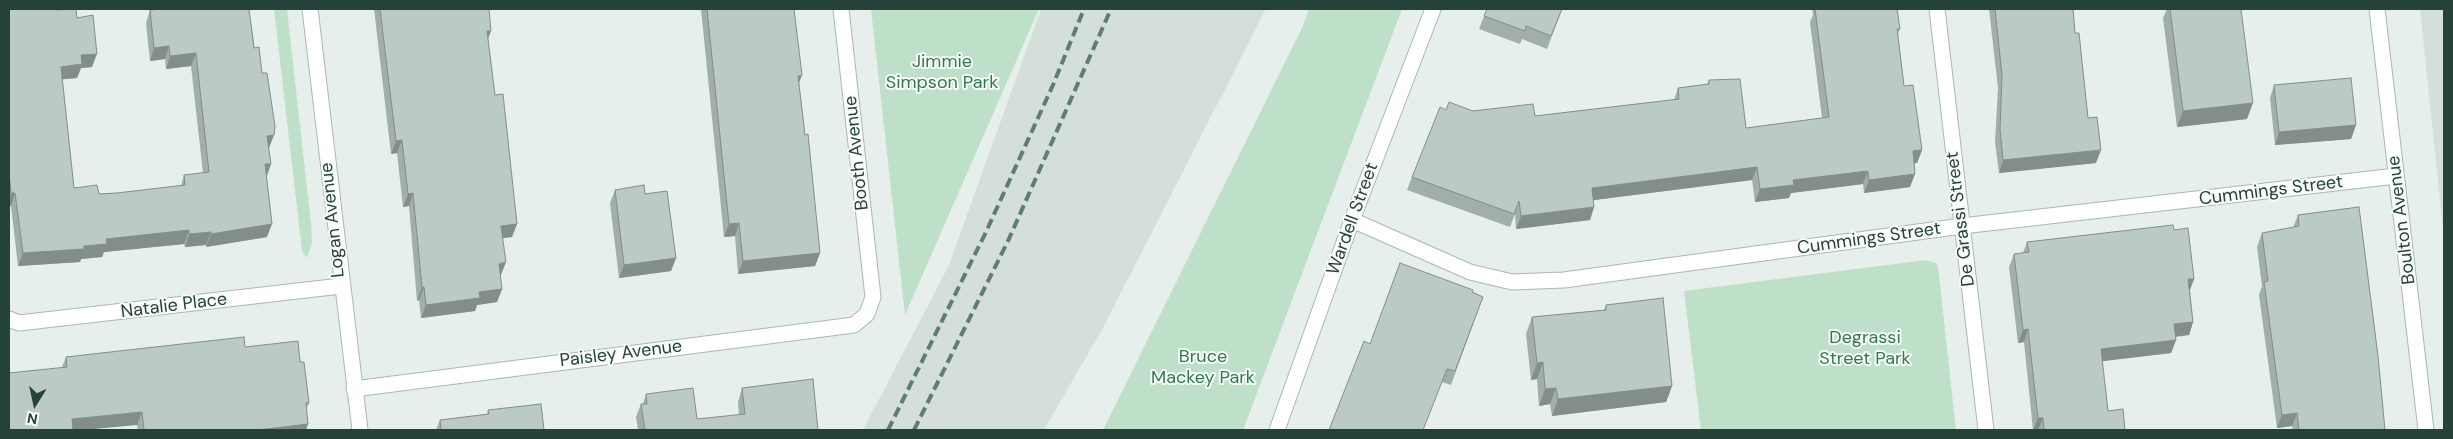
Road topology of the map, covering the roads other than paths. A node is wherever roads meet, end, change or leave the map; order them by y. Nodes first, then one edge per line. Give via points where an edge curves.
1 (310, 9) edge
2 (841, 9) edge
3 (1433, 9) edge
4 (1937, 9) edge
5 (2377, 9) edge
6 (2396, 176) junction
7 (1352, 220) junction
8 (1962, 226) junction
9 (341, 286) junction
10 (873, 297) joint
11 (9, 319) edge
12 (354, 389) junction
13 (360, 430) edge
14 (1277, 430) edge
15 (1986, 430) edge
16 (2426, 430) edge

1 - 9 street, Logan Avenue
2 - 10 street, Booth Avenue
3 - 7 street, Wardell Street
4 - 8 street, De Grassi Street
5 - 6 street, Boulton Avenue
6 - 8 street, Cummings Street
6 - 16 street, Boulton Avenue
7 - 8 street, Cummings Street via 1470,272 1512,282 1564,280
7 - 14 street, Wardell Street
8 - 15 street, De Grassi Street
9 - 11 street, Natalie Place via 19,323
9 - 12 street, Logan Avenue
10 - 12 street, Paisley Avenue via 867,314 854,325
12 - 13 street, Logan Avenue

